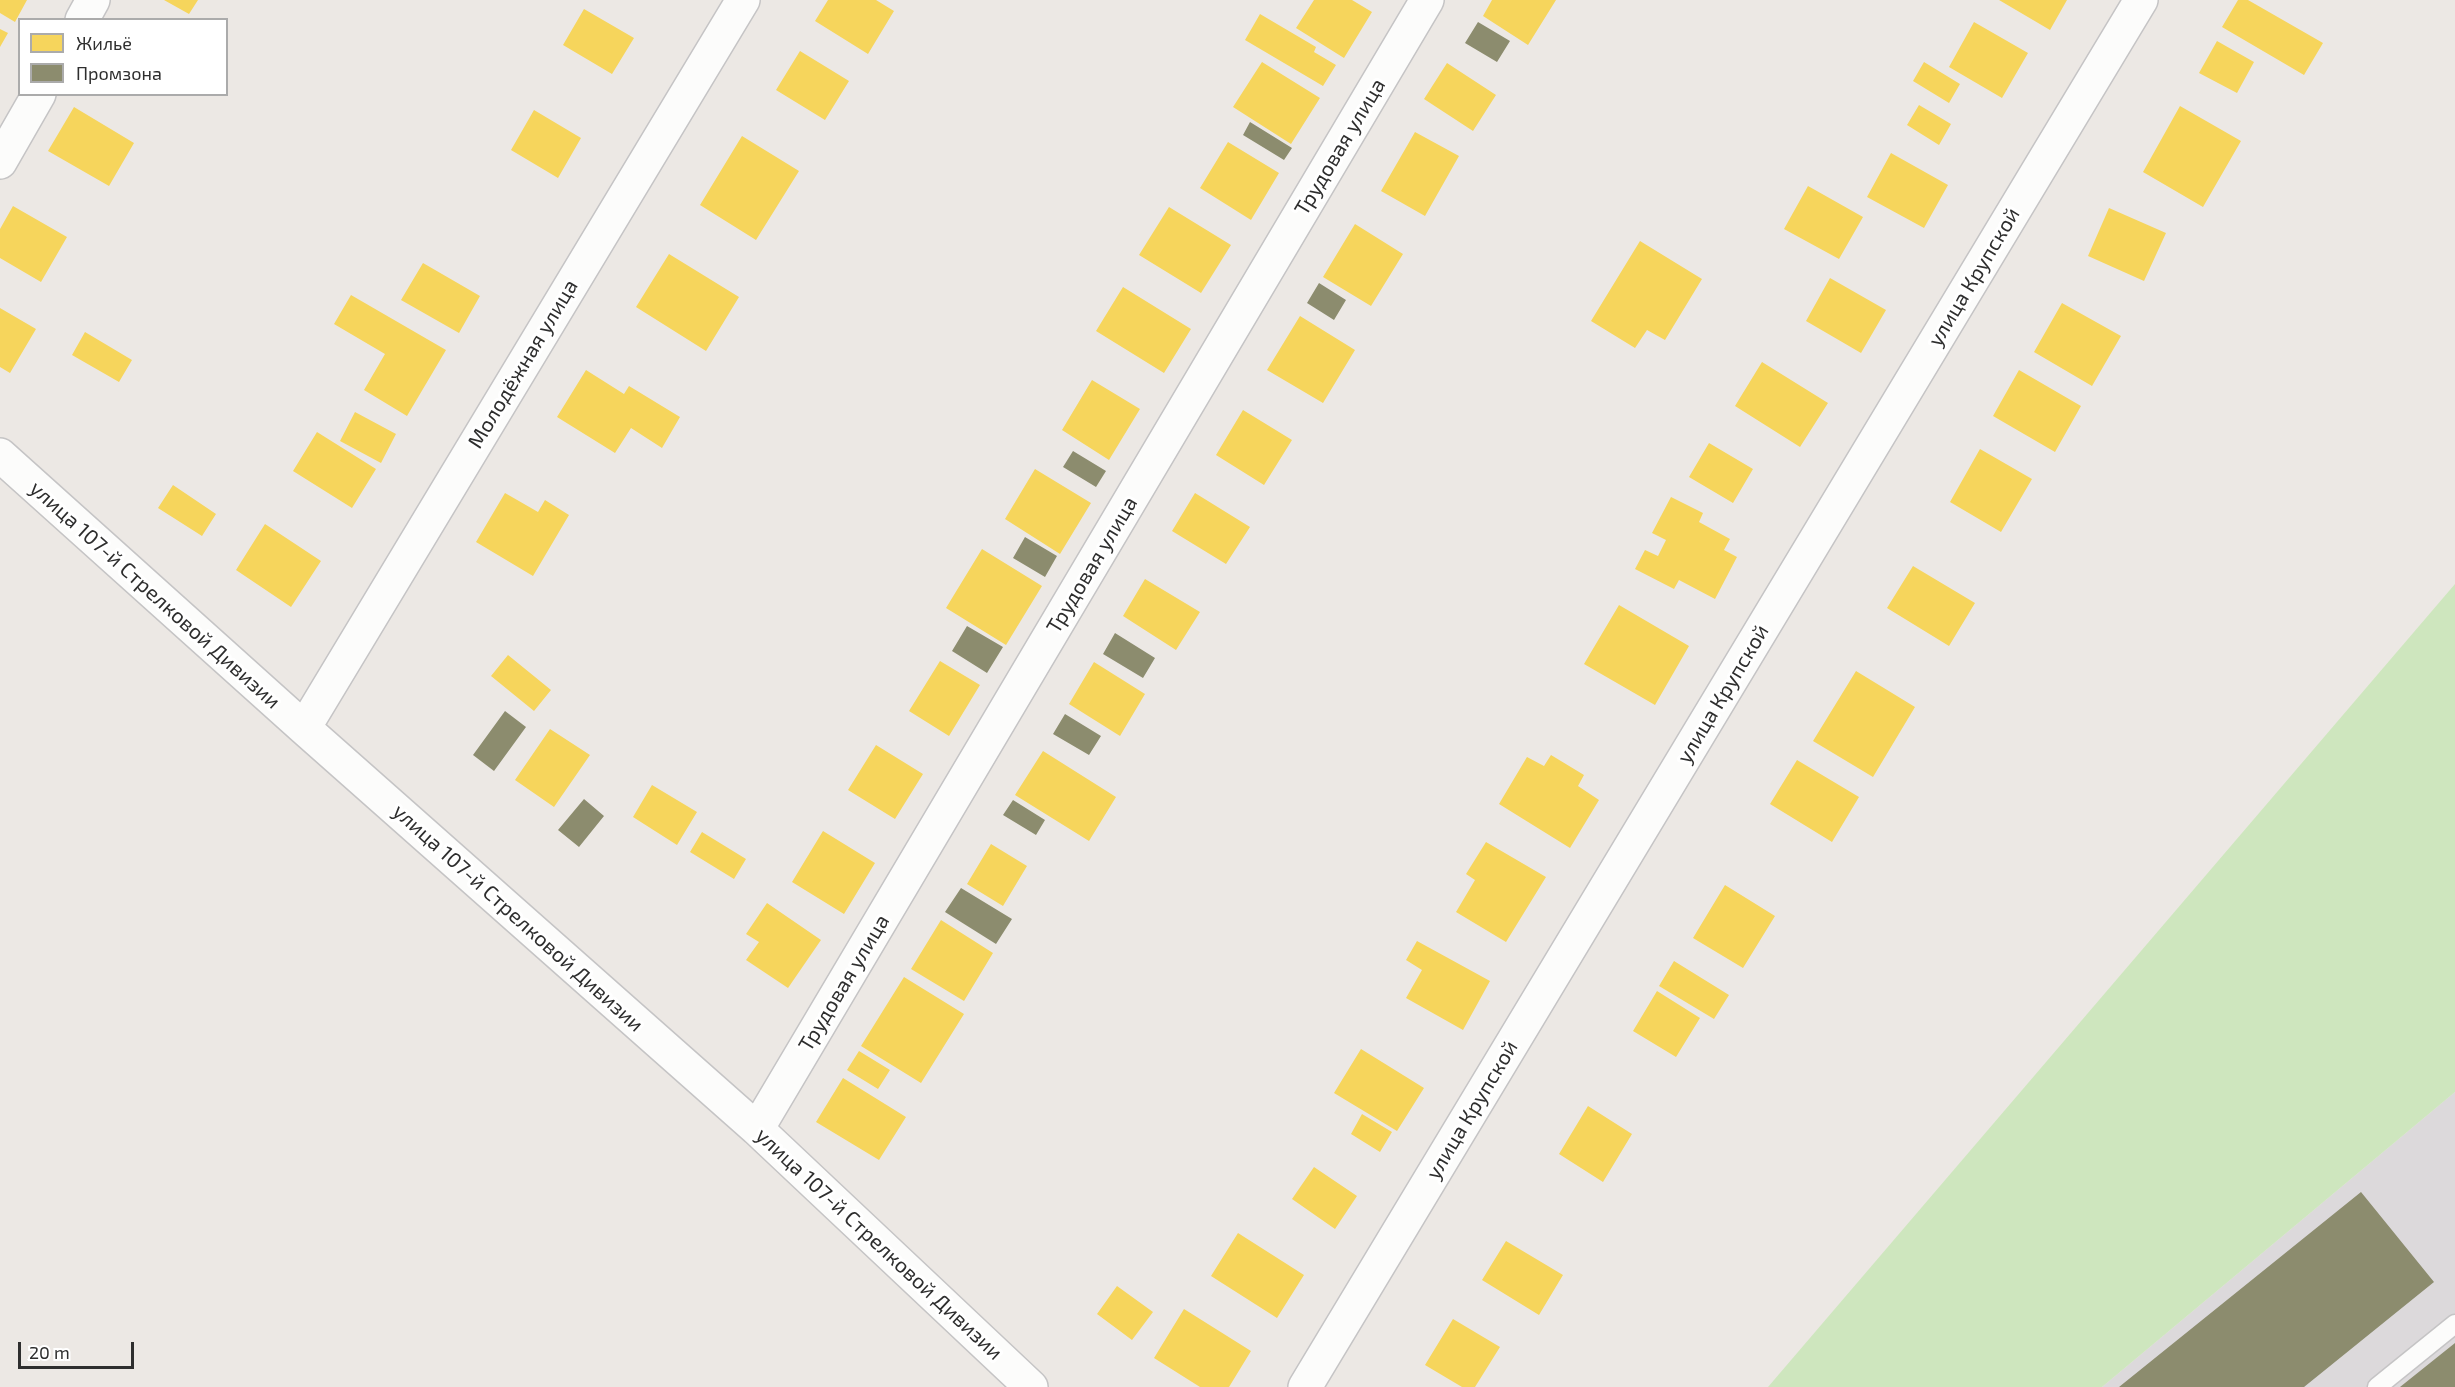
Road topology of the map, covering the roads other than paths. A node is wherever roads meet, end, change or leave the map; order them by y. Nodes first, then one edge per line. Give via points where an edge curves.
1 (93, 0) edge
2 (743, 0) edge
3 (1427, 0) edge
4 (2141, 0) edge
5 (83, 18) edge
6 (38, 96) edge
7 (0, 162) edge
8 (0, 455) edge
9 (304, 728) junction
10 (757, 1130) junction
11 (2455, 1324) edge
12 (1032, 1387) edge
13 (1305, 1387) edge
14 (2377, 1387) edge

1 - 5 street
2 - 9 street, Молодёжная улица
3 - 10 street, Трудовая улица
4 - 13 street, улица Крупской
6 - 7 street
8 - 9 street, улица 107-й Стрелковой Дивизии
9 - 10 street, улица 107-й Стрелковой Дивизии
10 - 12 street, улица 107-й Стрелковой Дивизии
11 - 14 lane

